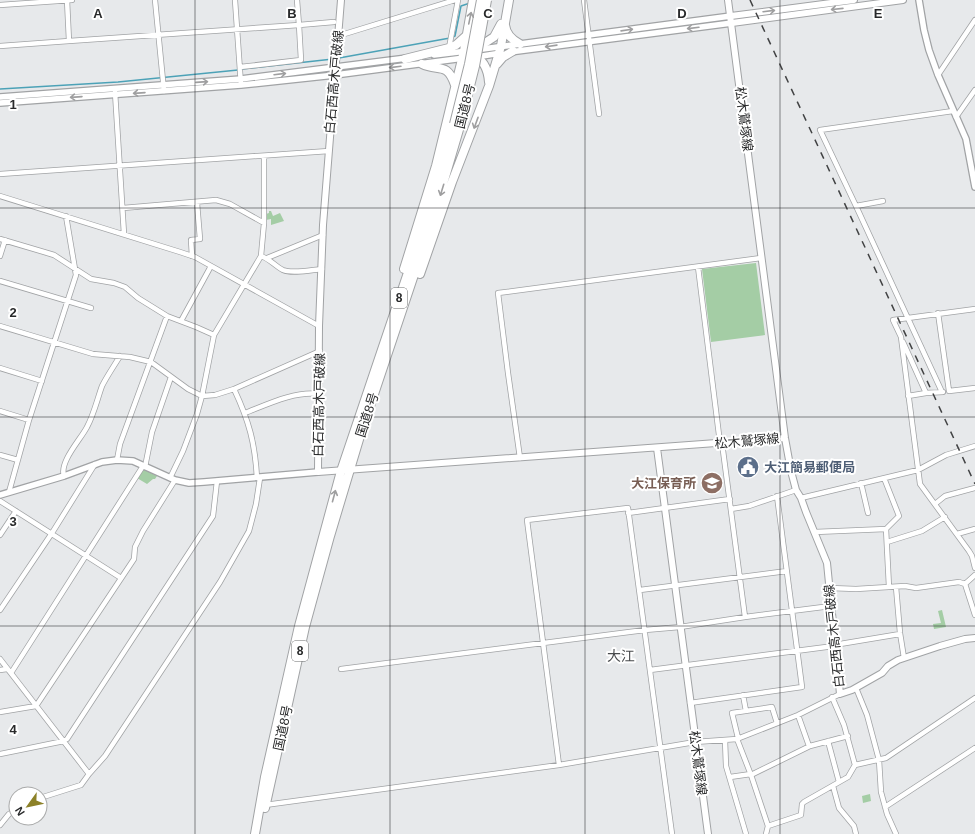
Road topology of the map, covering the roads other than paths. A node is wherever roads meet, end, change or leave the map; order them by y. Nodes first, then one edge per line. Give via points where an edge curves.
1 (67, 0) edge
2 (72, 0) edge
3 (155, 0) edge
4 (235, 0) edge
5 (297, 0) edge
6 (341, 0) edge
7 (457, 0) edge
8 (473, 0) edge
9 (481, 0) edge
10 (487, 0) edge
11 (509, 0) edge
12 (584, 0) edge
13 (728, 0) edge
14 (854, 0) edge
15 (903, 0) edge
16 (919, 0) edge
17 (813, 3) edge
18 (0, 5) edge
19 (505, 16) junction
20 (731, 16) junction
21 (975, 20) edge
22 (334, 22) dead end
23 (732, 23) junction
24 (299, 25) junction
25 (238, 30) junction
26 (158, 35) junction
27 (338, 36) junction
28 (466, 36) junction
29 (589, 38) junction
30 (69, 41) junction
31 (520, 44) junction
32 (0, 46) edge
33 (449, 48) junction
34 (500, 50) junction
35 (513, 51) junction
36 (476, 54) junction
37 (463, 55) junction
38 (405, 59) junction
39 (422, 64) junction
40 (240, 67) junction
41 (494, 67) junction
42 (335, 68) junction
43 (335, 75) junction
44 (938, 75) junction
45 (241, 82) junction
46 (455, 85) junction
47 (489, 86) junction
48 (163, 88) junction
49 (975, 90) edge
50 (115, 92) junction
51 (0, 97) edge
52 (0, 102) edge
53 (953, 111) junction
54 (599, 114) dead end
55 (956, 117) junction
56 (457, 125) junction
57 (329, 150) junction
58 (264, 156) junction
59 (120, 166) junction
60 (0, 174) edge
61 (975, 188) edge
62 (0, 196) edge
63 (883, 201) dead end
64 (197, 202) junction
65 (856, 206) junction
66 (123, 208) junction
67 (66, 216) junction
68 (264, 223) junction
69 (124, 234) junction
70 (323, 235) junction
71 (2, 240) edge
72 (0, 256) edge
73 (192, 256) junction
74 (261, 256) junction
75 (267, 258) junction
76 (761, 258) junction
77 (211, 266) junction
78 (698, 267) junction
79 (322, 269) junction
80 (75, 270) junction
81 (0, 282) edge
82 (243, 284) junction
83 (399, 299) junction
84 (67, 302) junction
85 (90, 308) dead end
86 (975, 309) edge
87 (938, 313) junction
88 (167, 316) junction
89 (907, 318) junction
90 (399, 320) junction
91 (181, 321) junction
92 (0, 326) edge
93 (319, 326) junction
94 (214, 335) junction
95 (901, 337) junction
96 (54, 343) junction
97 (320, 351) junction
98 (120, 356) junction
99 (151, 362) junction
100 (0, 368) edge
101 (171, 377) junction
102 (42, 381) junction
103 (975, 388) edge
104 (234, 389) junction
105 (949, 391) junction
106 (942, 392) junction
107 (319, 394) junction
108 (926, 394) junction
109 (202, 396) junction
110 (908, 396) junction
111 (0, 412) edge
112 (245, 412) junction
113 (29, 420) junction
114 (785, 438) junction
115 (721, 443) junction
116 (975, 446) edge
117 (657, 448) junction
118 (0, 455) edge
119 (520, 458) junction
120 (18, 460) junction
121 (117, 460) junction
122 (95, 464) junction
123 (144, 466) junction
124 (918, 470) junction
125 (345, 471) junction
126 (320, 472) junction
127 (64, 476) junction
128 (172, 478) junction
129 (259, 478) junction
130 (884, 478) junction
131 (218, 481) junction
132 (861, 483) junction
133 (975, 488) edge
134 (796, 490) junction
135 (8, 492) junction
136 (0, 495) edge
137 (777, 496) junction
138 (801, 498) junction
139 (730, 499) junction
140 (0, 501) edge
141 (935, 504) junction
142 (666, 508) junction
143 (731, 509) junction
144 (16, 511) junction
145 (628, 513) junction
146 (868, 513) dead end
147 (945, 517) junction
148 (886, 529) junction
149 (975, 529) edge
150 (815, 532) junction
151 (52, 533) junction
152 (957, 534) junction
153 (0, 535) edge
154 (887, 542) junction
155 (87, 555) junction
156 (975, 568) edge
157 (787, 571) junction
158 (975, 575) edge
159 (739, 577) junction
160 (121, 578) junction
161 (965, 584) junction
162 (675, 586) junction
163 (896, 587) junction
164 (830, 588) junction
165 (889, 588) junction
166 (640, 590) junction
167 (831, 606) junction
168 (974, 609) edge
169 (0, 610) edge
170 (792, 611) junction
171 (975, 615) edge
172 (745, 617) junction
173 (680, 627) junction
174 (645, 630) junction
175 (900, 634) junction
176 (975, 638) edge
177 (543, 644) junction
178 (834, 646) junction
179 (798, 650) junction
180 (904, 658) junction
181 (0, 659) edge
182 (685, 665) junction
183 (7, 668) junction
184 (341, 669) dead end
185 (0, 670) edge
186 (650, 670) junction
187 (11, 673) junction
188 (856, 688) junction
189 (840, 694) junction
190 (743, 695) junction
191 (832, 697) junction
192 (975, 698) edge
193 (690, 703) junction
194 (36, 706) junction
195 (746, 710) junction
196 (0, 712) edge
197 (798, 715) junction
198 (777, 723) junction
199 (848, 736) junction
200 (738, 739) junction
201 (725, 740) junction
202 (64, 741) junction
203 (828, 741) junction
204 (695, 742) junction
205 (809, 746) junction
206 (975, 748) edge
207 (660, 749) junction
208 (0, 754) edge
209 (879, 760) junction
210 (855, 764) junction
211 (559, 765) junction
212 (89, 774) junction
213 (751, 774) junction
214 (730, 777) junction
215 (839, 782) junction
216 (833, 786) junction
217 (48, 796) edge
218 (265, 805) junction
219 (885, 807) junction
220 (8, 815) edge
221 (0, 825) edge
222 (767, 830) edge
223 (255, 834) edge
224 (261, 834) edge
225 (672, 834) edge
226 (708, 834) edge
227 (746, 834) edge
228 (761, 834) edge
229 (856, 834) edge
230 (896, 834) edge

1 - 2 street
1 - 18 street
1 - 30 street
3 - 26 street
4 - 25 street
5 - 24 street
6 - 27 main road, 白石西高木戸破線
7 - 27 street
7 - 33 street
28 -> 8 highway
9 - 56 highway, 国道8号 / 8, bridge
10 - 56 highway, 国道8号 / 8, bridge via 475,66
11 - 19 highway
12 - 29 street
13 - 20 main road, 松木鷲塚線
14 - 17 main road
15 -> 23 main road
16 - 44 street via 924,30
20 -> 17 main road
19 - 31 highway via 505,30
19 - 34 highway
19 - 36 highway via 494,37
20 - 23 main road, 松木鷲塚線
29 -> 20 street
21 - 44 street
22 - 24 street
23 -> 29 street
23 - 76 main road, 松木鷲塚線
24 - 25 street
24 - 40 street via 301,60
25 - 26 street
25 - 40 street
26 - 30 street
26 - 48 street
27 - 42 main road, 白石西高木戸破線
28 - 33 highway
28 - 37 highway
29 - 31 street
29 -> 35 street
29 - 54 street
30 - 32 street
31 - 34 street
33 - 38 highway
34 - 35 street
34 - 36 street
34 - 41 highway
35 - 41 highway via 498,61
36 - 37 highway
36 - 47 highway via 486,67
37 - 38 street
37 - 39 street
37 - 46 highway
38 - 42 street
39 -> 43 street
39 - 46 highway via 443,68 449,72
40 - 45 street
41 - 47 highway
42 - 43 main road, 白石西高木戸破線
45 -> 42 street
43 - 45 street
43 - 57 main road, 白石西高木戸破線
44 - 53 street
45 - 48 street
46 - 83 highway via 436,166 403,270
47 -> 90 highway via 420,275
48 - 50 street
49 - 55 street
50 - 51 street
50 -> 52 street
50 - 59 street
53 - 55 street
53 - 65 street via 820,130
55 - 61 street via 969,150
56 - 83 highway, 国道8号 / 8
56 -> 90 highway, 国道8号 / 8 via 432,221
57 - 58 street
57 - 70 main road, 白石西高木戸破線
58 - 59 street
58 - 68 street
59 - 60 street
59 - 66 street
62 - 67 street
63 - 65 street
64 - 66 street
64 - 68 street via 216,200 230,204
64 - 73 street via 200,239 191,240
65 - 89 street
66 - 69 street
67 - 69 street
67 - 80 street
68 - 74 street
69 - 73 street
70 - 75 street
70 - 79 main road, 白石西高木戸破線
71 - 72 street
71 - 80 street via 54,255
73 - 77 street
74 - 75 street
74 - 82 street
75 - 79 street via 284,270
76 - 78 street
76 - 114 main road, 松木鷲塚線
77 - 82 street
77 - 91 street
78 - 115 street
78 - 119 street via 498,292
79 - 93 main road, 白石西高木戸破線
80 - 84 street via 76,275
80 - 88 street via 91,279 125,287
81 - 84 street
82 - 93 street
82 - 94 street
83 - 125 highway, 国道8号 / 8
84 - 85 street
84 - 96 street
86 - 87 street
87 - 89 street
87 - 105 street
88 - 91 street
88 - 99 street
89 - 95 street via 893,320
89 - 106 street
90 - 125 highway, 国道8号 / 8
91 - 94 street
92 - 96 street
93 - 97 main road, 白石西高木戸破線
94 - 109 street
95 - 108 street
95 - 110 street
96 - 98 street via 93,354
96 - 102 street
97 - 104 street
97 - 107 main road, 白石西高木戸破線
98 - 99 street
98 - 127 street via 103,385 87,427 63,469
99 - 101 street
99 - 121 street via 120,444
100 - 102 street
101 - 109 street
101 - 123 street via 152,432
102 - 113 street
103 - 105 street
104 - 109 street
104 - 112 street
105 - 106 street
106 - 108 street
107 - 112 street via 294,395
107 - 126 main road, 白石西高木戸破線
108 - 110 street
109 - 128 street
110 - 124 street
111 - 113 street
112 - 129 street via 253,438
113 - 120 street
114 - 115 main road, 松木鷲塚線
114 - 134 main road, 白石西高木戸破線
115 - 117 main road, 松木鷲塚線
115 - 139 street
116 - 124 street via 946,455
117 - 119 main road, 白石西高木戸破線
117 - 142 main road, 松木鷲塚線
118 - 120 street
119 - 125 main road, 白石西高木戸破線
120 - 135 street
121 - 122 street
121 - 123 street via 133,461
122 - 127 street
122 - 151 street
123 - 128 street
123 - 155 street
124 - 130 street
124 - 141 street via 920,484
125 - 126 main road, 白石西高木戸破線
125 - 218 highway, 国道8号 / 8 via 305,627
223 -> 125 highway, 国道8号 / 8 via 265,777 299,626
126 - 129 street
127 - 135 street
128 - 131 street via 189,483
128 - 160 street via 135,547 134,559
129 - 131 street
129 - 212 street via 249,531 220,582 105,756
130 - 132 street
130 - 148 street via 899,516
131 - 202 street via 213,516
132 - 138 street
132 - 146 street
133 - 141 street via 945,496
134 - 137 street
134 - 138 main road, 白石西高木戸破線
135 - 136 street
137 - 143 street via 749,506
137 - 157 street
138 - 150 main road, 白石西高木戸破線
139 - 142 street
139 - 143 street
140 - 144 street
141 - 147 street
142 - 145 street
142 - 162 main road, 松木鷲塚線
143 - 159 street
144 - 151 street
144 - 153 street
145 - 166 street
145 - 177 street via 628,508 527,520
147 - 152 street
147 - 154 street via 922,531
148 - 150 street
148 - 154 street
149 - 152 street
150 - 164 main road, 白石西高木戸破線 via 827,563
151 - 155 street
151 - 169 street
152 - 156 street via 972,556
154 - 165 street
155 - 160 street
155 - 187 street
157 - 159 street
157 - 170 street
158 - 161 street
159 - 162 street
159 - 172 street
160 - 194 street
161 - 163 street via 959,582 916,588
161 - 168 street
162 - 166 street
162 - 173 main road, 松木鷲塚線
163 - 165 street
163 - 175 street
164 - 165 street
164 - 167 main road, 白石西高木戸破線
166 - 174 street
167 - 170 street
167 - 178 main road, 白石西高木戸破線
168 - 171 street
170 - 172 street
170 - 179 street
172 - 173 street
173 - 174 street
173 - 182 main road, 松木鷲塚線
174 - 177 street
174 - 186 street
175 - 178 street
175 - 180 street
176 - 180 main road, 白石西高木戸破線
177 - 184 street
177 - 211 street
178 - 179 street
178 - 189 main road, 白石西高木戸破線
179 - 182 street
179 - 190 street via 802,687
180 - 188 main road, 白石西高木戸破線
181 - 183 street
182 - 186 street
182 - 193 main road, 松木鷲塚線
183 - 185 street
183 - 187 street
186 - 207 street
187 - 194 street
188 - 189 main road, 白石西高木戸破線
188 - 209 street via 867,715
189 - 191 street
190 - 193 street
190 - 195 street
191 - 197 street
191 - 199 street
192 - 209 street via 897,751
193 - 204 main road, 松木鷲塚線
194 - 196 street
194 - 202 street
195 - 198 street via 772,707
195 - 200 street via 732,713
197 - 198 street
197 - 205 street
198 - 200 street
199 - 203 street
199 - 210 street
200 - 201 street
200 - 213 street
201 - 204 street
201 - 214 street via 726,766
202 - 208 street
202 - 212 street
203 - 205 street
203 - 215 street
204 - 207 street
204 - 226 main road, 松木鷲塚線
205 - 213 street
206 - 219 street
207 - 211 street
207 - 225 street
209 - 210 street
209 - 219 street via 881,792
210 - 215 street via 848,776
211 - 218 street
212 - 217 street via 82,785
213 - 214 street
213 - 222 street
214 - 227 street
215 - 216 street
216 - 222 street via 802,804 800,815
216 - 229 street via 839,808 854,826
218 - 224 highway, 国道8号 / 8
219 - 230 street
220 - 221 street
222 - 228 street

